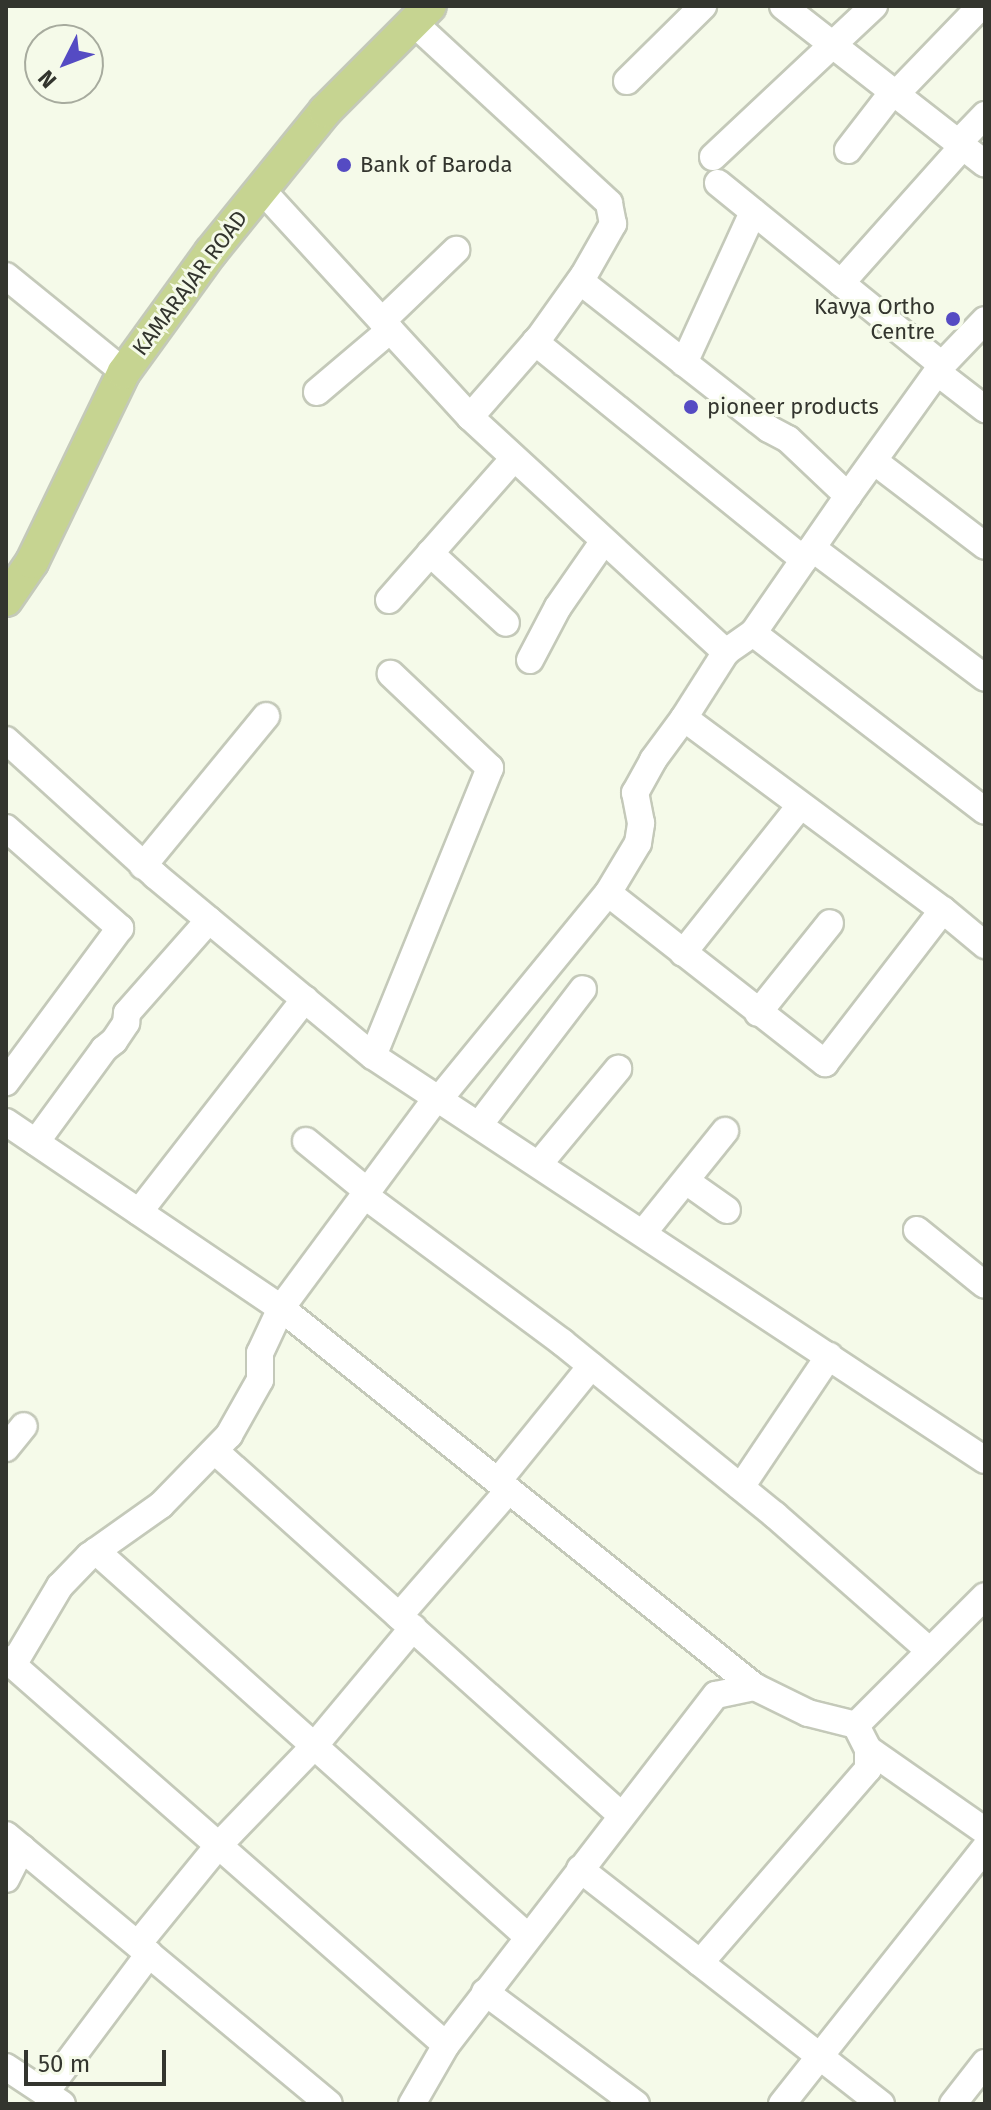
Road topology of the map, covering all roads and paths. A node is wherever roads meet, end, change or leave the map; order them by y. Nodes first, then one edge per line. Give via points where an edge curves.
1 (703, 6) edge
2 (783, 6) edge
3 (874, 6) edge
4 (981, 6) edge
5 (422, 14) edge
6 (831, 45) junction
7 (627, 81) dead end
8 (894, 94) junction
9 (985, 115) edge
10 (962, 143) junction
11 (848, 150) dead end
12 (713, 157) dead end
13 (985, 164) edge
14 (718, 183) dead end
15 (261, 189) junction
16 (753, 212) junction
17 (456, 250) dead end
18 (6, 276) edge
19 (580, 281) junction
20 (841, 283) junction
21 (985, 320) edge
22 (386, 326) junction
23 (535, 342) junction
24 (684, 363) junction
25 (940, 368) junction
26 (124, 372) junction
27 (317, 392) dead end
28 (985, 409) edge
29 (470, 417) junction
30 (514, 458) junction
31 (874, 461) junction
32 (848, 496) junction
33 (603, 542) junction
34 (985, 546) edge
35 (430, 553) junction
36 (808, 554) junction
37 (6, 600) edge
38 (389, 600) dead end
39 (506, 623) dead end
40 (753, 633) junction
41 (726, 652) junction
42 (530, 660) dead end
43 (391, 674) dead end
44 (985, 678) edge
45 (266, 716) dead end
46 (684, 718) junction
47 (6, 740) edge
48 (800, 806) junction
49 (985, 811) edge
50 (6, 828) edge
51 (143, 866) junction
52 (608, 893) junction
53 (943, 910) junction
54 (209, 920) junction
55 (830, 923) dead end
56 (985, 945) edge
57 (683, 953) junction
58 (583, 989) dead end
59 (305, 999) junction
60 (758, 1013) junction
61 (373, 1056) junction
62 (618, 1069) dead end
63 (6, 1082) edge
64 (439, 1098) junction
65 (6, 1122) edge
66 (479, 1125) junction
67 (725, 1131) dead end
68 (306, 1141) dead end
69 (36, 1142) junction
70 (539, 1164) junction
71 (686, 1181) junction
72 (366, 1193) junction
73 (727, 1210) dead end
74 (139, 1212) junction
75 (917, 1230) dead end
76 (643, 1233) junction
77 (985, 1285) edge
78 (281, 1308) junction
79 (829, 1356) junction
80 (591, 1366) junction
81 (24, 1426) dead end
82 (6, 1448) edge
83 (215, 1451) junction
84 (985, 1460) edge
85 (503, 1486) junction
86 (741, 1487) junction
87 (96, 1551) junction
88 (985, 1596) edge
89 (406, 1622) junction
90 (930, 1651) junction
91 (10, 1662) edge
92 (755, 1687) junction
93 (856, 1725) junction
94 (315, 1745) junction
95 (868, 1749) junction
96 (621, 1815) junction
97 (985, 1831) edge
98 (14, 1841) edge
99 (217, 1847) junction
100 (985, 1848) edge
101 (580, 1869) junction
102 (6, 1879) edge
103 (527, 1936) junction
104 (143, 1949) junction
105 (700, 1963) junction
106 (485, 1992) junction
107 (446, 2045) junction
108 (820, 2056) junction
109 (985, 2063) edge
110 (6, 2067) edge
111 (53, 2098) edge
112 (329, 2104) edge
113 (412, 2104) edge
114 (636, 2104) edge
115 (782, 2104) edge
116 (881, 2104) edge
117 (953, 2104) edge

1 - 7 street
2 - 6 street
3 - 6 street
4 - 8 street
5 - 15 main road, KAMARAJAR ROAD via 325,111
5 - 19 street via 609,203 613,224
6 - 8 street
6 - 12 street
8 - 10 street
8 - 11 street
9 - 10 street
10 - 13 street
10 - 20 street
14 - 16 street
15 - 22 street
15 - 26 main road, KAMARAJAR ROAD
16 - 20 street
16 - 24 street
17 - 22 street
18 - 26 street
19 - 23 street
19 - 24 street
20 - 25 street
21 - 25 street
22 - 27 street
22 - 29 street
23 - 29 street
23 - 36 street
24 - 32 street via 788,439
25 - 28 street
25 - 31 street
26 - 37 main road, KAMARAJAR ROAD via 32,562
29 - 30 street
30 - 33 street
30 - 35 street
31 - 32 street
31 - 34 street
32 - 36 street
33 - 41 street
33 - 42 street via 558,607
35 - 38 street
35 - 39 street
36 - 40 street
36 - 44 street
40 - 41 street
40 - 49 street
41 - 46 street
43 - 61 street via 490,768
45 - 51 street
46 - 48 street
46 - 52 street via 635,793 641,823 638,843
47 - 51 street
48 - 53 street
48 - 57 street
50 - 63 street via 120,928
51 - 54 street
52 - 57 street
52 - 64 street
53 - 56 street
53 - 60 street via 825,1063
54 - 59 street
54 - 69 street via 127,1013 114,1041
55 - 60 street
57 - 60 street
58 - 66 street
59 - 61 street
59 - 74 street
61 - 64 street
62 - 70 street
64 - 66 street
64 - 72 street
65 - 69 street
66 - 70 street
67 - 71 street
68 - 72 street
69 - 74 street
70 - 76 street
71 - 73 street
71 - 76 street
72 - 78 street
72 - 80 street
74 - 78 street
75 - 77 street
76 - 79 street
78 - 83 street via 260,1353 260,1380
78 - 85 street
79 - 84 street
79 - 86 street
80 - 85 street
80 - 86 street
81 - 82 street
83 - 87 street via 161,1505
83 - 89 street
85 - 89 street
85 - 92 street
86 - 90 street
87 - 91 street via 60,1586
87 - 94 street
88 - 90 street
89 - 94 street
89 - 96 street
90 - 93 street
91 - 99 street
92 - 93 street via 808,1713
92 - 96 street via 716,1695
93 - 95 street
94 - 99 street
94 - 103 street
95 - 97 street
95 - 105 street via 868,1769
96 - 101 street
98 - 102 street
98 - 104 street
99 - 104 street
99 - 107 street
100 - 108 street
101 - 103 street
101 - 105 street
103 - 106 street
104 - 111 street
104 - 112 street
105 - 108 street
106 - 107 street
106 - 114 street
107 - 113 street
108 - 115 street
108 - 116 street
109 - 117 street
110 - 111 street

